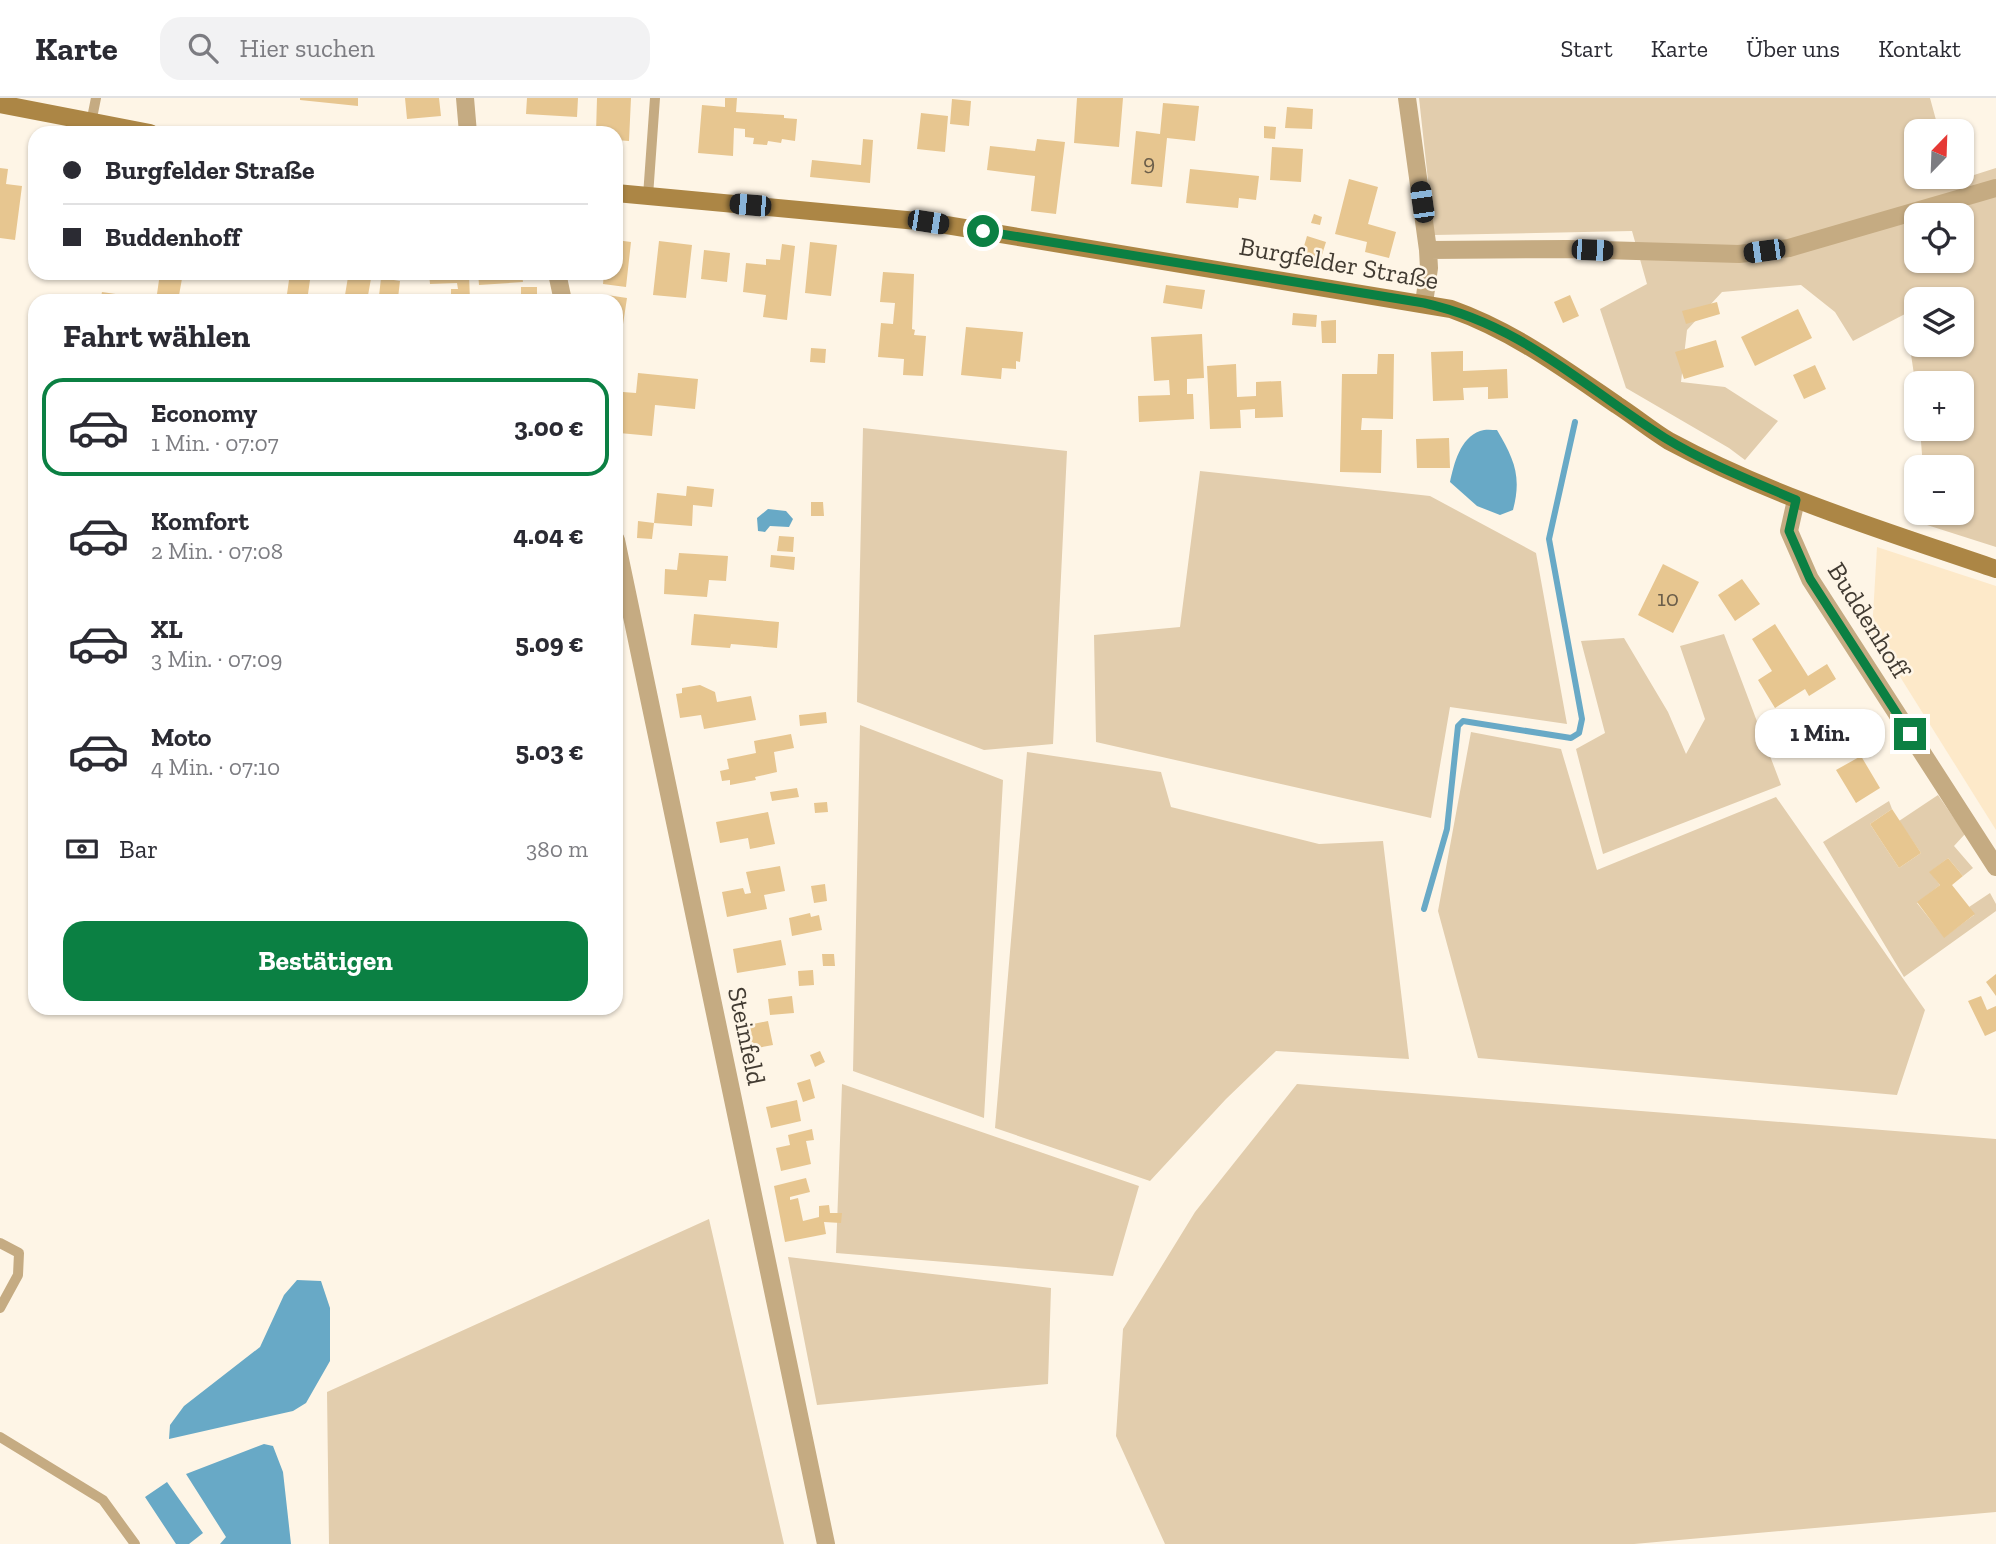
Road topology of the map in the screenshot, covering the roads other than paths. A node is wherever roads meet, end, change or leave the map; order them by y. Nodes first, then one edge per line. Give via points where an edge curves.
1 (96, 98) edge
2 (465, 98) edge
3 (655, 98) edge
4 (1407, 98) edge
5 (0, 104) edge
6 (92, 122) junction
7 (113, 126) edge
8 (467, 126) edge
9 (1996, 187) edge
10 (623, 194) edge
11 (648, 196) junction
12 (1428, 250) junction
13 (1424, 303) junction
14 (1796, 500) junction
15 (1996, 569) edge
16 (623, 573) edge
17 (1996, 867) edge
18 (0, 1243) edge
19 (0, 1308) edge
20 (0, 1437) edge
21 (135, 1544) edge
22 (826, 1544) edge

1 - 6 lane
2 - 8 street
3 - 11 lane
4 - 12 street
5 - 6 street
6 - 7 street
9 - 12 street via 1789,248 1740,254
10 - 11 street, Burgfelder Straße
11 - 13 street, Burgfelder Straße via 928,222
12 - 13 street
13 - 14 street, Burgfelder Straße via 1451,309 1527,343 1666,439
14 - 15 street, Burgfelder Straße
14 - 17 street, Buddenhoff via 1789,531 1810,579
16 - 22 street, Steinfeld
18 - 19 lane via 19,1253 19,1275
20 - 21 lane via 103,1500

